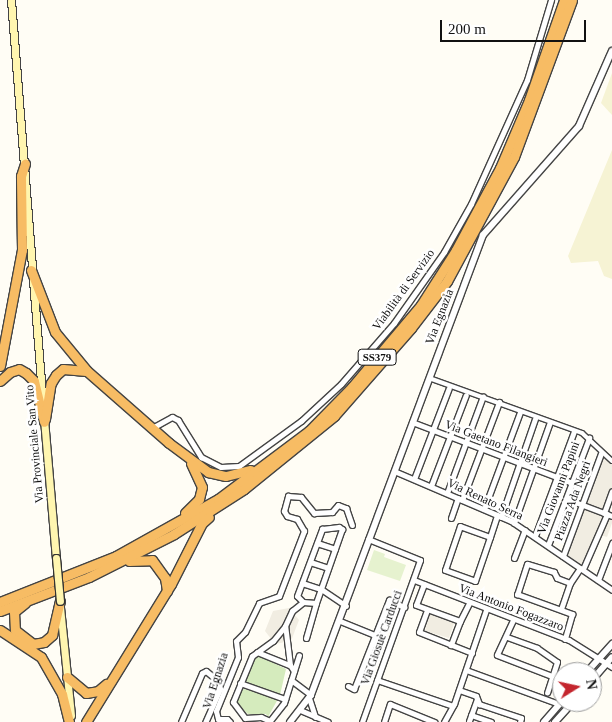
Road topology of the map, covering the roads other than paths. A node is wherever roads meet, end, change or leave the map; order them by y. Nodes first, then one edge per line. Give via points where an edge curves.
1 (10, 0) edge
2 (551, 0) edge
3 (564, 0) edge
4 (572, 0) edge
5 (612, 51) edge
6 (25, 164) junction
7 (31, 270) junction
8 (0, 366) edge
9 (87, 371) junction
10 (429, 378) junction
11 (0, 381) edge
12 (449, 388) dead end
13 (466, 395) dead end
14 (483, 396) junction
15 (498, 402) junction
16 (520, 412) dead end
17 (535, 419) dead end
18 (44, 422) junction
19 (412, 422) junction
20 (550, 422) dead end
21 (152, 428) junction
22 (432, 430) junction
23 (574, 431) dead end
24 (450, 437) junction
25 (588, 438) junction
26 (466, 443) junction
27 (481, 449) junction
28 (601, 453) junction
29 (503, 457) junction
30 (189, 458) junction
31 (612, 461) edge
32 (519, 463) junction
33 (259, 466) junction
34 (533, 469) junction
35 (394, 471) junction
36 (556, 477) junction
37 (414, 479) junction
38 (572, 483) junction
39 (431, 486) junction
40 (244, 489) junction
41 (612, 490) edge
42 (447, 493) junction
43 (460, 499) junction
44 (567, 499) junction
45 (582, 505) junction
46 (484, 509) junction
47 (608, 514) edge
48 (499, 516) junction
49 (451, 518) dead end
50 (514, 523) junction
51 (352, 525) dead end
52 (525, 530) junction
53 (535, 536) junction
54 (490, 537) junction
55 (368, 539) junction
56 (143, 542) junction
57 (317, 543) junction
58 (612, 543) edge
59 (548, 545) junction
60 (335, 549) junction
61 (563, 556) junction
62 (514, 558) dead end
63 (310, 562) junction
64 (328, 568) junction
65 (582, 568) junction
66 (89, 576) junction
67 (414, 580) junction
68 (598, 580) junction
69 (302, 583) junction
70 (570, 583) junction
71 (424, 584) junction
72 (612, 589) edge
73 (321, 590) junction
74 (166, 591) junction
75 (46, 593) junction
76 (3, 600) edge
77 (60, 601) junction
78 (302, 602) junction
79 (316, 603) junction
80 (469, 603) junction
81 (346, 606) junction
82 (404, 607) junction
83 (561, 609) junction
84 (428, 610) junction
85 (486, 610) junction
86 (0, 611) edge
87 (513, 620) junction
88 (460, 621) junction
89 (340, 622) junction
90 (284, 626) junction
91 (0, 630) edge
92 (375, 635) junction
93 (507, 637) junction
94 (306, 638) dead end
95 (565, 638) junction
96 (612, 644) edge
97 (451, 645) junction
98 (257, 652) junction
99 (472, 653) junction
100 (299, 655) dead end
101 (600, 657) junction
102 (612, 657) edge
103 (557, 662) edge
104 (596, 662) edge
105 (290, 665) junction
106 (609, 665) edge
107 (294, 670) junction
108 (466, 670) junction
109 (552, 676) joint
110 (67, 677) junction
111 (291, 680) junction
112 (377, 680) junction
113 (108, 683) junction
114 (240, 683) junction
115 (348, 686) dead end
116 (459, 690) junction
117 (547, 692) dead end
118 (310, 697) junction
119 (285, 699) junction
120 (477, 699) junction
121 (552, 700) edge
122 (453, 706) junction
123 (300, 710) junction
124 (553, 712) edge
125 (564, 712) edge
126 (315, 717) junction
127 (470, 718) edge
128 (419, 719) edge
129 (70, 722) edge
130 (86, 722) edge
131 (181, 722) edge
132 (205, 722) edge
133 (230, 722) edge
134 (270, 722) edge
135 (290, 722) edge
136 (328, 722) edge
137 (362, 722) edge
138 (384, 722) edge
139 (434, 722) edge
140 (444, 722) edge
141 (491, 722) edge
142 (520, 722) edge
143 (544, 722) edge
144 (555, 722) edge

1 - 6 main road, Via Provinciale San Vito
2 - 21 street, Viabilità di Servizio via 527,80 471,204 444,252 394,323 341,384 301,422 239,466 221,467 201,457 178,420 172,417
3 - 33 highway, SS379 via 529,100 500,168 456,250 421,305 352,387 309,430
4 - 40 highway, SS379 via 514,157 447,282 412,328 334,416
5 - 10 street, Via Egnazia via 579,126 483,235
6 - 7 main road, Via Provinciale San Vito
6 - 8 highway via 21,176 22,250
7 - 9 highway via 55,332
7 - 18 main road, Via Provinciale San Vito
9 - 18 highway via 63,368 56,375 51,383
9 - 21 highway
10 - 14 street
10 - 19 street, Via Egnazia
11 - 18 highway via 19,369 26,373 34,381
12 - 22 street
13 - 24 street
14 - 15 street
14 - 26 street
15 - 25 street
15 - 27 street
16 - 29 street
17 - 32 street
18 - 77 main road, Via Provinciale San Vito, bridge
19 - 22 street, Via Gaetano Filangieri
19 - 35 street, Via Egnazia
20 - 34 street
21 - 30 highway
22 - 24 street, Via Gaetano Filangieri
22 - 37 street
23 - 36 street
24 - 26 street, Via Gaetano Filangieri
24 - 39 street
25 - 28 street
25 - 38 street, Via Giovanni Papini
26 - 27 street, Via Gaetano Filangieri
26 - 42 street
27 - 29 street, Via Gaetano Filangieri
27 - 43 street
28 - 31 street
28 - 45 street, Piazza Ada Negri
29 - 32 street, Via Gaetano Filangieri
29 - 46 street
30 - 33 highway via 208,472 226,476
30 - 56 highway via 199,475 199,499 192,510
32 - 34 street, Via Gaetano Filangieri
32 - 48 street
33 - 56 highway, SS379 via 218,499
34 - 36 street, Via Gaetano Filangieri
34 - 50 street
35 - 37 street, Via Renato Serra
35 - 55 street, Via Egnazia
36 - 38 street, Via Gaetano Filangieri
36 - 53 street
37 - 39 street, Via Renato Serra
38 - 44 street, Via Giovanni Papini
39 - 42 street, Via Renato Serra
40 - 66 highway, SS379 via 174,534
40 - 74 highway via 202,523
41 - 47 street
42 - 43 street, Via Renato Serra
43 - 46 street, Via Renato Serra
43 - 49 street
44 - 45 street
44 - 59 street, Via Giovanni Papini
45 - 47 street
45 - 61 street, Piazza Ada Negri
46 - 48 street, Via Renato Serra
47 - 65 street
48 - 50 street, Via Renato Serra
48 - 54 street
50 - 52 street, Via Renato Serra
51 - 133 street, Via Egnazia via 346,508 338,505 332,512 314,513 301,497 288,496 284,511 287,516 297,519 304,531 279,596 259,603 246,632 236,641 238,656 216,711 218,719
52 - 53 street, Via Renato Serra
52 - 62 street
53 - 59 street, Via Renato Serra
54 - 54 street via 460,526 445,570 475,581
55 - 67 street, Via Giosuè Carducci via 420,560
55 - 81 street, Via Egnazia
56 - 76 highway, SS379 via 116,556
57 - 60 street
57 - 60 street via 322,530 339,527 342,529
57 - 63 street
58 - 68 street
59 - 61 street, Via Renato Serra
60 - 64 street
61 - 65 street, Via Renato Serra
63 - 64 street
63 - 69 street
64 - 73 street
65 - 68 street, Via Renato Serra
65 - 70 street
66 - 74 highway via 134,559 152,560 160,568
66 - 75 highway
67 - 71 street, Via Antonio Fogazzaro
67 - 82 street, Via Giosuè Carducci
68 - 72 street, Via Renato Serra
69 - 73 street
69 - 78 street via 297,596
70 - 83 street
70 - 83 street via 557,578 554,572 527,564 517,594
71 - 80 street, Via Antonio Fogazzaro
71 - 84 street via 416,605
73 - 79 street
73 - 81 street
74 - 113 highway
75 - 77 highway via 14,612 15,630 28,642 40,643 52,635
75 - 86 highway
77 - 110 main road, Via Provinciale San Vito
78 - 79 street
78 - 90 street
79 - 94 street
80 - 85 street, Via Antonio Fogazzaro
80 - 88 street
81 - 89 street, Via Egnazia
82 - 92 street via 389,600
82 - 112 street, Via Giosuè Carducci
83 - 95 street via 572,614
84 - 88 street
84 - 97 street via 419,632
85 - 87 street, Via Antonio Fogazzaro
85 - 99 street
87 - 93 street
87 - 95 street, Via Antonio Fogazzaro
88 - 97 street
89 - 92 street
89 - 118 street, Via Egnazia
90 - 98 street via 267,646
90 - 105 street
91 - 129 highway via 41,657 62,694
92 - 115 street via 354,688
93 - 103 street via 537,648
93 - 109 street via 497,655
95 - 101 street, Via Antonio Fogazzaro
96 - 101 street
97 - 99 street
98 - 105 street
98 - 114 street
99 - 108 street
100 - 107 street
101 - 104 street
101 - 106 street, Via Antonio Fogazzaro
102 - 106 street
105 - 107 street
107 - 111 street
108 - 116 street
108 - 121 street
109 - 117 street
110 - 113 highway via 86,692 98,691
110 - 129 main road, Via Provinciale San Vito
111 - 118 street
111 - 119 street
112 - 122 street
112 - 137 street, Via Giosuè Carducci
113 - 130 highway
114 - 119 street
114 - 134 street via 233,702 245,718 261,717
116 - 120 street
116 - 122 street
118 - 123 street, Via Egnazia
118 - 126 street
119 - 134 street
120 - 127 street
120 - 142 street via 479,704 521,718
122 - 140 street
123 - 126 street
123 - 135 street, Via Egnazia
124 - 143 street
125 - 144 street
126 - 136 street
127 - 141 street
128 - 138 street via 390,704
128 - 139 street
131 - 132 street via 202,673 206,671 218,682 220,689

